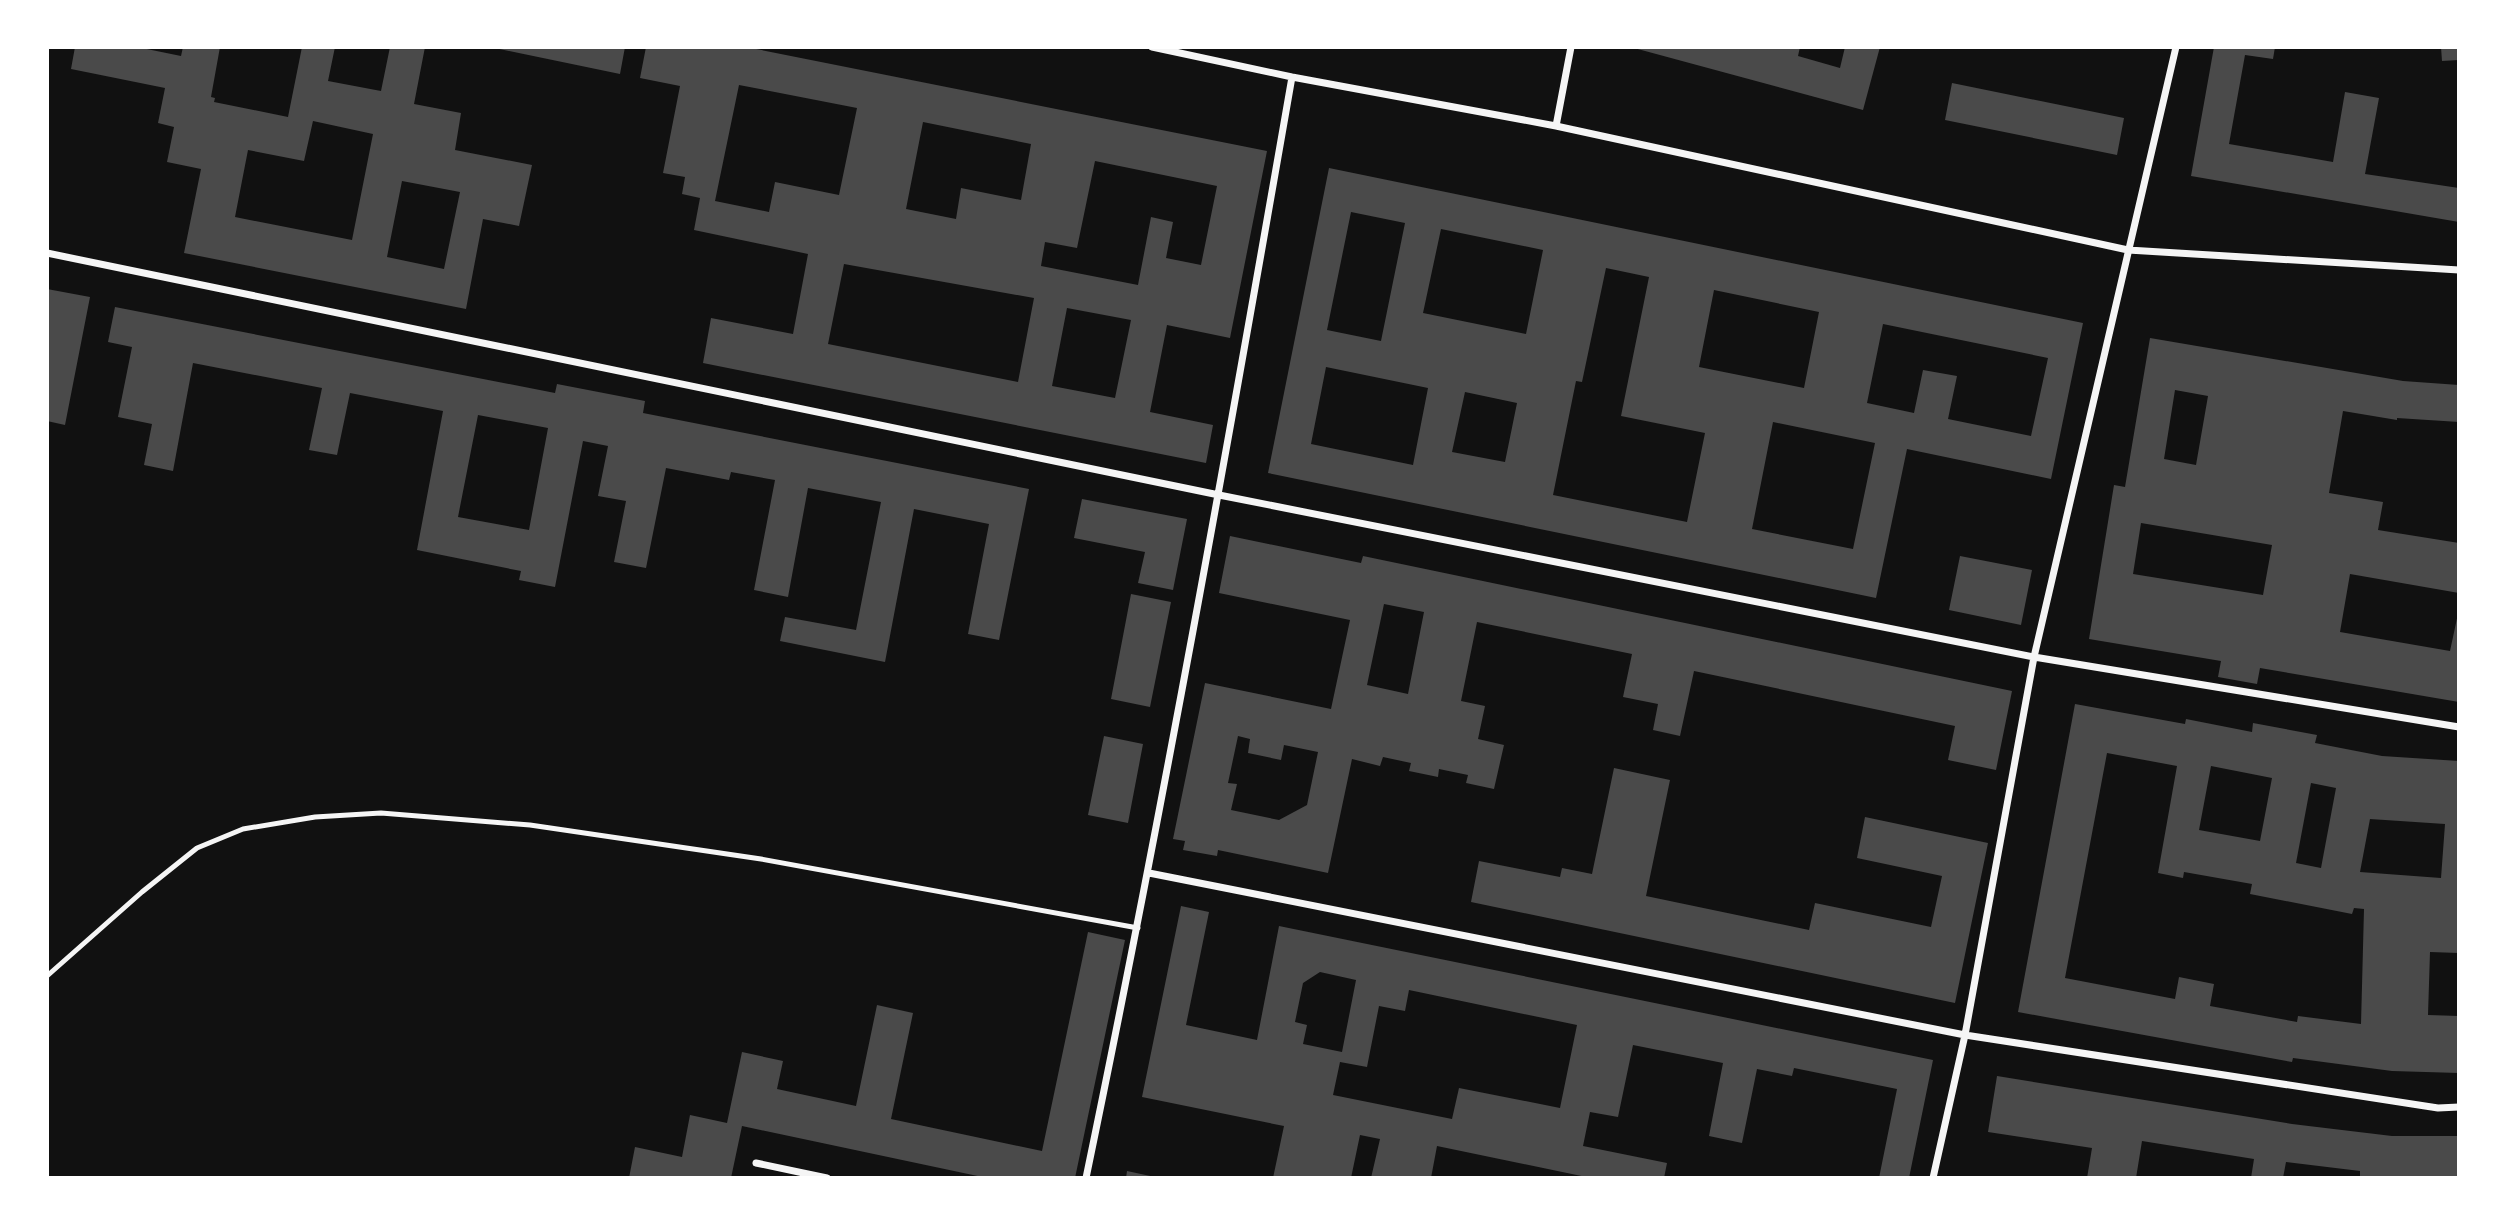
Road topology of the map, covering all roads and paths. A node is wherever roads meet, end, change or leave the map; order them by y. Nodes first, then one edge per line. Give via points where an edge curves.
1 (1152, 47) edge
2 (1571, 47) edge
3 (2176, 47) edge
4 (1292, 77) junction
5 (1556, 126) junction
6 (2128, 250) junction
7 (47, 253) edge
8 (2459, 270) edge
9 (1219, 495) junction
10 (2034, 657) junction
11 (2459, 727) edge
12 (1149, 873) junction
13 (1138, 928) junction
14 (47, 976) edge
15 (1965, 1035) junction
16 (2459, 1107) edge
17 (756, 1163) dead end
18 (827, 1178) edge
19 (1086, 1178) edge
20 (1933, 1178) edge

1 - 4 street
2 - 5 street
3 - 6 street
4 - 5 street
4 - 9 street
5 - 6 street
6 - 8 street
6 - 10 street
7 - 9 street
9 - 10 street
9 - 12 street
10 - 11 street
10 - 15 street
12 - 13 street
12 - 15 street
13 - 14 lane via 748,857 530,825 381,813 315,817 243,829 197,848
13 - 19 street
15 - 16 street via 2438,1108
15 - 20 street
17 - 18 street

